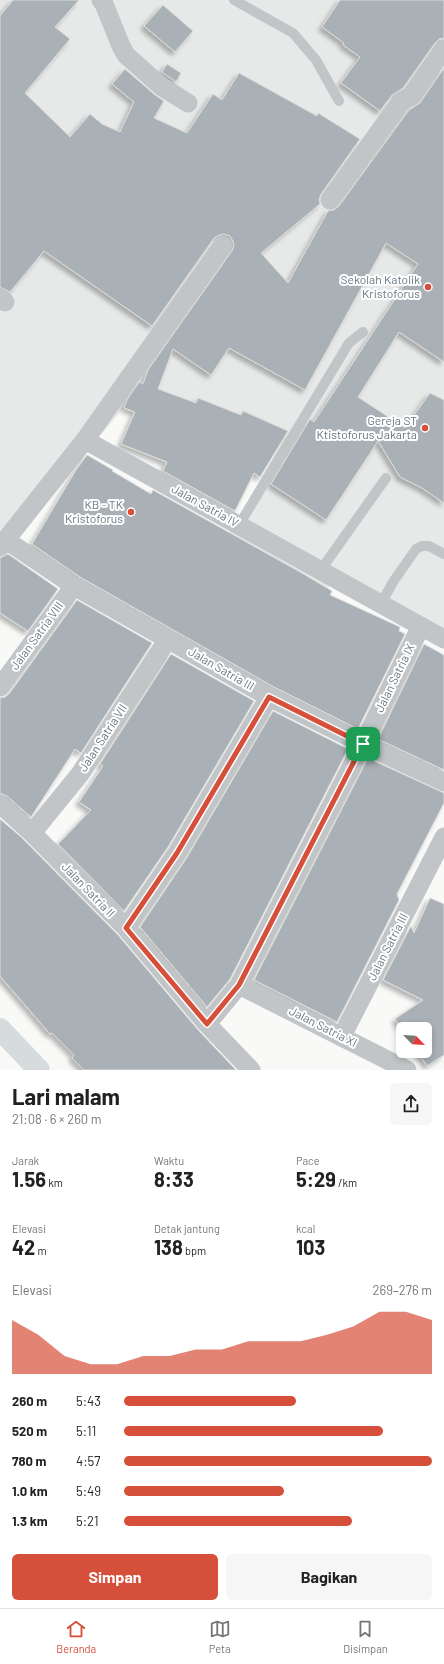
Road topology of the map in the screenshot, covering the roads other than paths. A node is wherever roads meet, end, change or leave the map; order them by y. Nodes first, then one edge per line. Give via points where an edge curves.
1 (101, 0) edge
2 (234, 0) edge
3 (444, 49) edge
4 (339, 102) dead end
5 (188, 103) dead end
6 (330, 200) dead end
7 (223, 244) dead end
8 (362, 332) dead end
9 (85, 440) junction
10 (386, 478) dead end
11 (239, 525) junction
12 (3, 543) edge
13 (444, 554) edge
14 (320, 571) junction
15 (74, 586) junction
16 (381, 604) junction
17 (421, 626) junction
18 (168, 639) junction
19 (444, 639) edge
20 (0, 687) edge
21 (269, 697) junction
22 (363, 744) junction
23 (444, 782) edge
24 (0, 804) edge
25 (32, 833) junction
26 (444, 837) edge
27 (126, 928) junction
28 (239, 985) junction
29 (207, 1024) junction
30 (0, 1029) edge
31 (342, 1036) junction
32 (39, 1070) edge
33 (251, 1070) edge
34 (407, 1070) edge

1 - 5 street via 126,55 162,87
2 - 4 lane via 293,33 316,60
3 - 6 street via 411,96 401,102
7 - 9 street
8 - 11 lane via 349,343
9 - 11 street, Jalan Satria IV
9 - 12 street
10 - 14 lane
11 - 14 street, Jalan Satria IV
12 - 15 street, Jalan Satria III
13 - 16 lane via 429,546 416,549
14 - 16 street, Jalan Satria IV
15 - 18 street, Jalan Satria III
15 - 20 street, Jalan Satria VIII
16 - 17 street, Jalan Satria IV
17 - 19 street, Jalan Satria IV
17 - 22 street, Jalan Satria IX
18 - 21 street, Jalan Satria III
18 - 25 street, Jalan Satria VII via 80,774
21 - 22 street, Jalan Satria III
21 - 27 street via 177,853
22 - 23 street, Jalan Satria III
22 - 28 street, Jalan Satria IX
24 - 25 street, Jalan Satria II
25 - 27 street, Jalan Satria II
26 - 31 street, Jalan Satria III
27 - 29 street, Jalan Satria II
28 - 29 street, Jalan Satria IX
28 - 31 street, Jalan Satria XI
29 - 33 street, Jalan Satria II
30 - 32 highway
31 - 34 street, Jalan Satria XI

